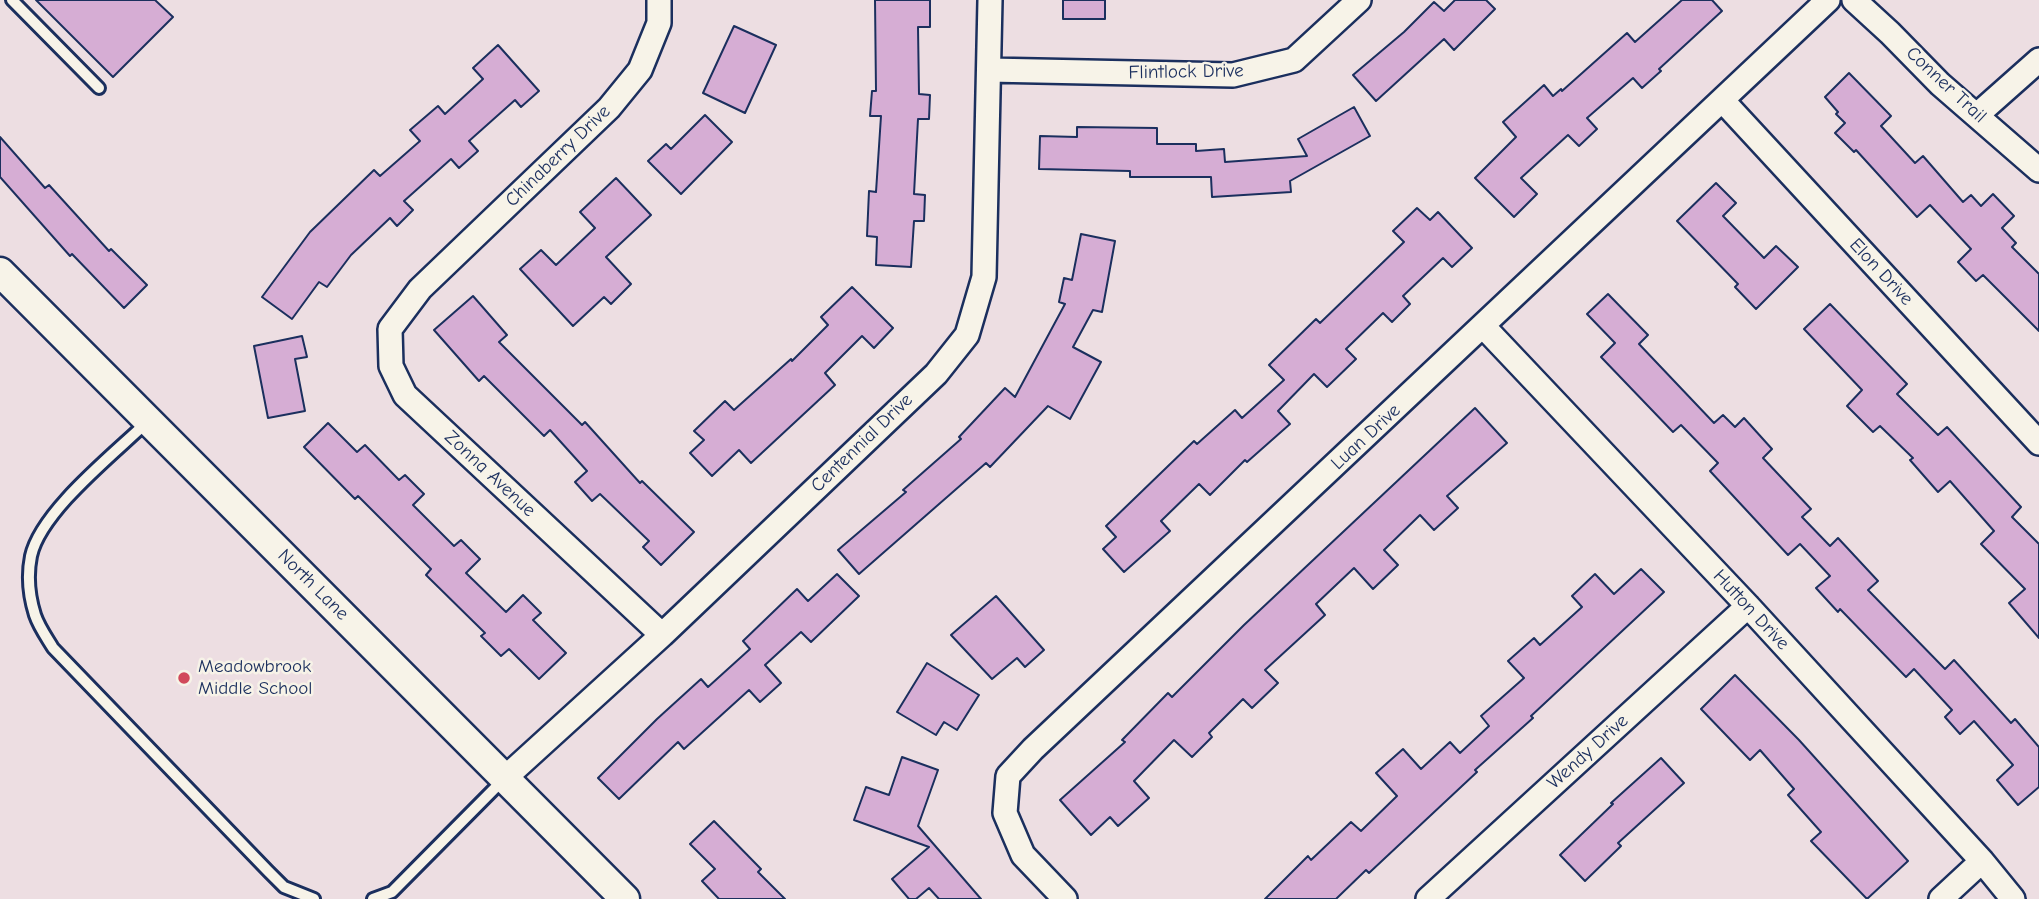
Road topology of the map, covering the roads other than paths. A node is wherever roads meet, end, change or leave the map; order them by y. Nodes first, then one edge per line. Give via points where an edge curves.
1 (12, 0) edge
2 (659, 0) edge
3 (990, 0) edge
4 (1359, 0) edge
5 (1828, 0) edge
6 (1854, 0) edge
7 (2039, 60) edge
8 (989, 70) junction
9 (99, 88) dead end
10 (1723, 102) junction
11 (1977, 115) junction
12 (2039, 170) edge
13 (0, 272) edge
14 (419, 289) joint
15 (1483, 326) junction
16 (149, 421) junction
17 (2039, 443) edge
18 (1748, 606) junction
19 (662, 635) junction
20 (506, 778) junction
21 (1982, 861) junction
22 (314, 899) edge
23 (373, 899) edge
24 (625, 899) edge
25 (1065, 899) edge
26 (1428, 899) edge
27 (1941, 899) edge
28 (2013, 899) edge

1 - 9 lane
2 - 14 street, Chinaberry Drive via 659,23 640,70 625,89
3 - 8 street, Centennial Drive
4 - 8 street, Flintlock Drive via 1294,60 1242,74
5 - 10 street, Luan Drive
6 - 11 street, Conner Trail
7 - 11 street
8 - 19 street, Centennial Drive via 984,277 967,335 936,373
10 - 15 street, Luan Drive
10 - 17 street, Elon Drive
11 - 12 street, Conner Trail
13 - 16 street, North Lane
14 - 19 street, Zonna Avenue via 390,329 391,366 405,395
15 - 18 street, Hutton Drive
15 - 25 street, Luan Drive via 1008,776 1005,813 1023,855
16 - 20 street, North Lane
16 - 22 lane via 65,500 47,524 32,554 28,586 36,618 54,648 268,872 284,887
18 - 21 street, Hutton Drive
18 - 26 street, Wendy Drive
19 - 20 street, Centennial Drive
20 - 23 lane via 392,892
20 - 24 street, North Lane
21 - 27 street
21 - 28 street, Hutton Drive

